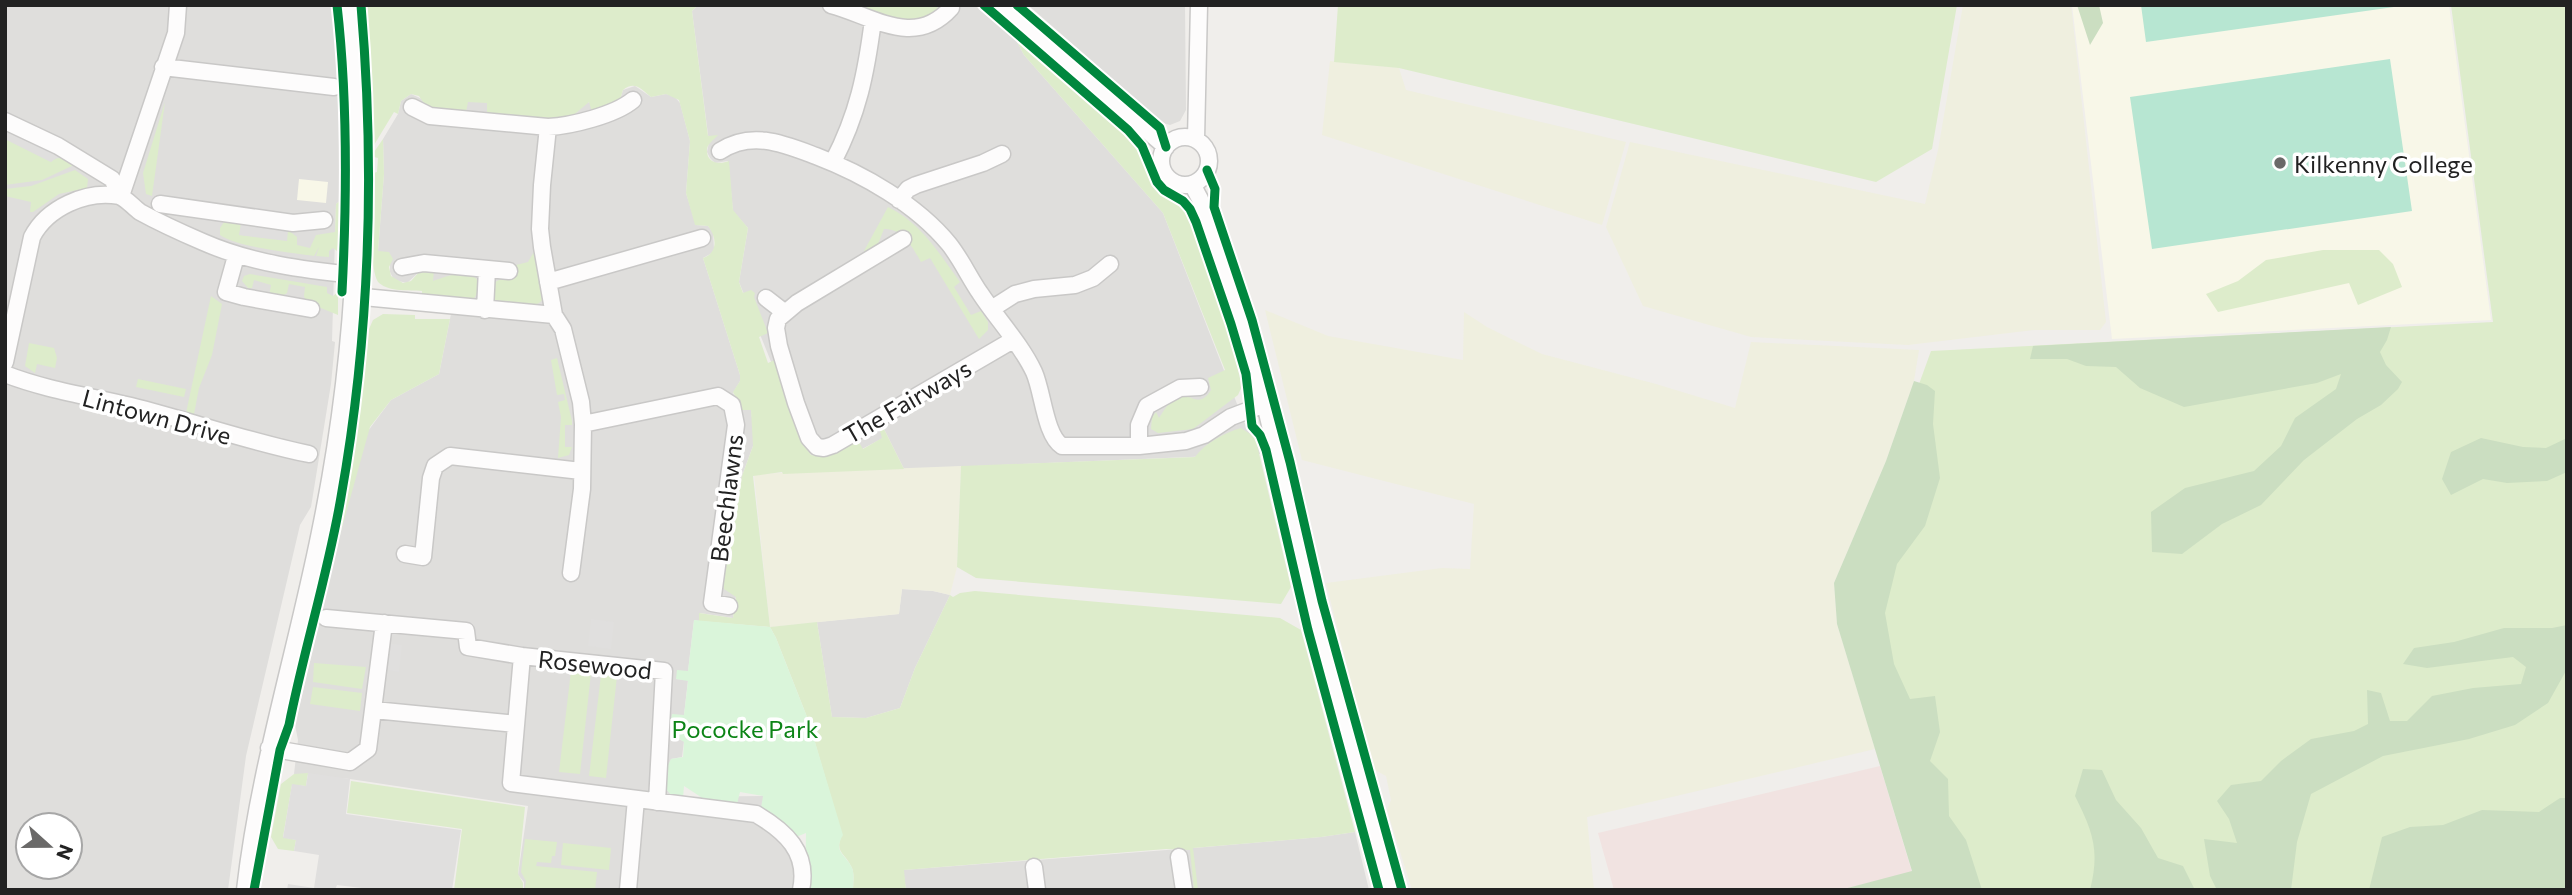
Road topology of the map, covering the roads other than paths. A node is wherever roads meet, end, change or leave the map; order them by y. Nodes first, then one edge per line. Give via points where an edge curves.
1 (178, 5) edge
2 (349, 5) edge
3 (831, 5) edge
4 (1001, 5) edge
5 (1199, 5) edge
6 (951, 8) dead end
7 (873, 20) junction
8 (163, 67) junction
9 (334, 88) dead end
10 (634, 100) dead end
11 (412, 107) dead end
12 (5, 121) edge
13 (548, 127) junction
14 (1196, 139) junction
15 (1166, 147) junction
16 (720, 151) dead end
17 (1002, 154) dead end
18 (833, 162) junction
19 (1192, 184) junction
20 (121, 196) junction
21 (899, 200) junction
22 (160, 204) dead end
23 (213, 213) junction
24 (324, 220) dead end
25 (702, 238) dead end
26 (903, 239) dead end
27 (201, 242) junction
28 (236, 256) junction
29 (1110, 264) dead end
30 (402, 267) dead end
31 (487, 269) junction
32 (509, 271) dead end
33 (355, 275) junction
34 (548, 282) junction
35 (354, 296) junction
36 (766, 298) dead end
37 (993, 308) junction
38 (311, 309) dead end
39 (485, 310) junction
40 (784, 312) junction
41 (554, 315) junction
42 (1013, 340) junction
43 (5, 362) edge
44 (5, 374) edge
45 (1199, 387) dead end
46 (1265, 404) junction
47 (583, 424) junction
48 (1139, 446) junction
49 (309, 454) dead end
50 (581, 471) junction
51 (405, 554) dead end
52 (571, 573) dead end
53 (729, 606) dead end
54 (326, 618) dead end
55 (384, 623) junction
56 (522, 656) junction
57 (374, 710) junction
58 (516, 724) junction
59 (269, 748) junction
60 (635, 799) junction
61 (657, 802) junction
62 (1180, 858) dead end
63 (1034, 866) dead end
64 (244, 890) edge
65 (628, 890) edge
66 (801, 890) edge
67 (1037, 890) edge
68 (1184, 890) edge
69 (1390, 890) edge

1 - 8 street via 176,33
2 - 33 street via 356,151
3 - 7 street
4 - 15 street
5 - 14 street
6 - 7 street via 924,27 901,28
7 - 18 street via 857,110
8 - 9 street
8 - 20 street
10 - 13 street via 619,110
11 - 13 street via 430,116
12 - 20 street via 58,146 111,179
13 - 34 street via 540,229
14 - 15 street via 1176,139
14 - 19 street via 1206,149 1209,163 1204,176
15 - 19 street via 1162,161 1166,175 1178,183
16 - 18 street via 749,139 772,141
17 - 21 street via 916,185
18 - 21 street
19 - 46 street
20 - 27 street via 144,214
20 - 43 street via 94,196 65,204 38,226
21 - 37 street via 946,241
22 - 23 street
23 - 24 street via 293,223
23 - 27 street
25 - 34 street
26 - 40 street
27 - 28 street
28 - 33 street
28 - 38 street via 226,292
29 - 37 street via 1075,285 1015,294
30 - 31 street via 424,263
31 - 32 street
31 - 39 street
33 - 35 street
34 - 41 street
35 - 39 street
35 - 59 street via 339,433
36 - 40 street
37 - 42 street
39 - 41 street
40 - 42 street, The Fairways via 776,328 779,346 809,438 824,448
41 - 47 street via 563,329
42 - 48 street via 1034,371 1056,442 1070,447
44 - 49 street, Lintown Drive
45 - 48 street via 1180,388 1147,406 1139,425
46 - 48 street via 1231,417 1197,439
46 - 69 street via 1315,616
47 - 50 street
47 - 53 street, Beechlawns via 718,396 732,405 736,425 712,603
50 - 51 street via 450,456 435,466 431,478 423,557
50 - 52 street
54 - 55 street, Rosewood
55 - 56 street, Rosewood via 466,631 468,647
55 - 57 street
56 - 58 street, Rosewood
56 - 61 street, Rosewood via 664,671
57 - 58 street
57 - 59 street via 369,749 350,762
58 - 60 street, Rosewood via 511,783
59 - 64 street
60 - 61 street, Rosewood
60 - 65 street
61 - 66 street, Rosewood via 756,814 792,841 800,862
62 - 68 street
63 - 67 street

